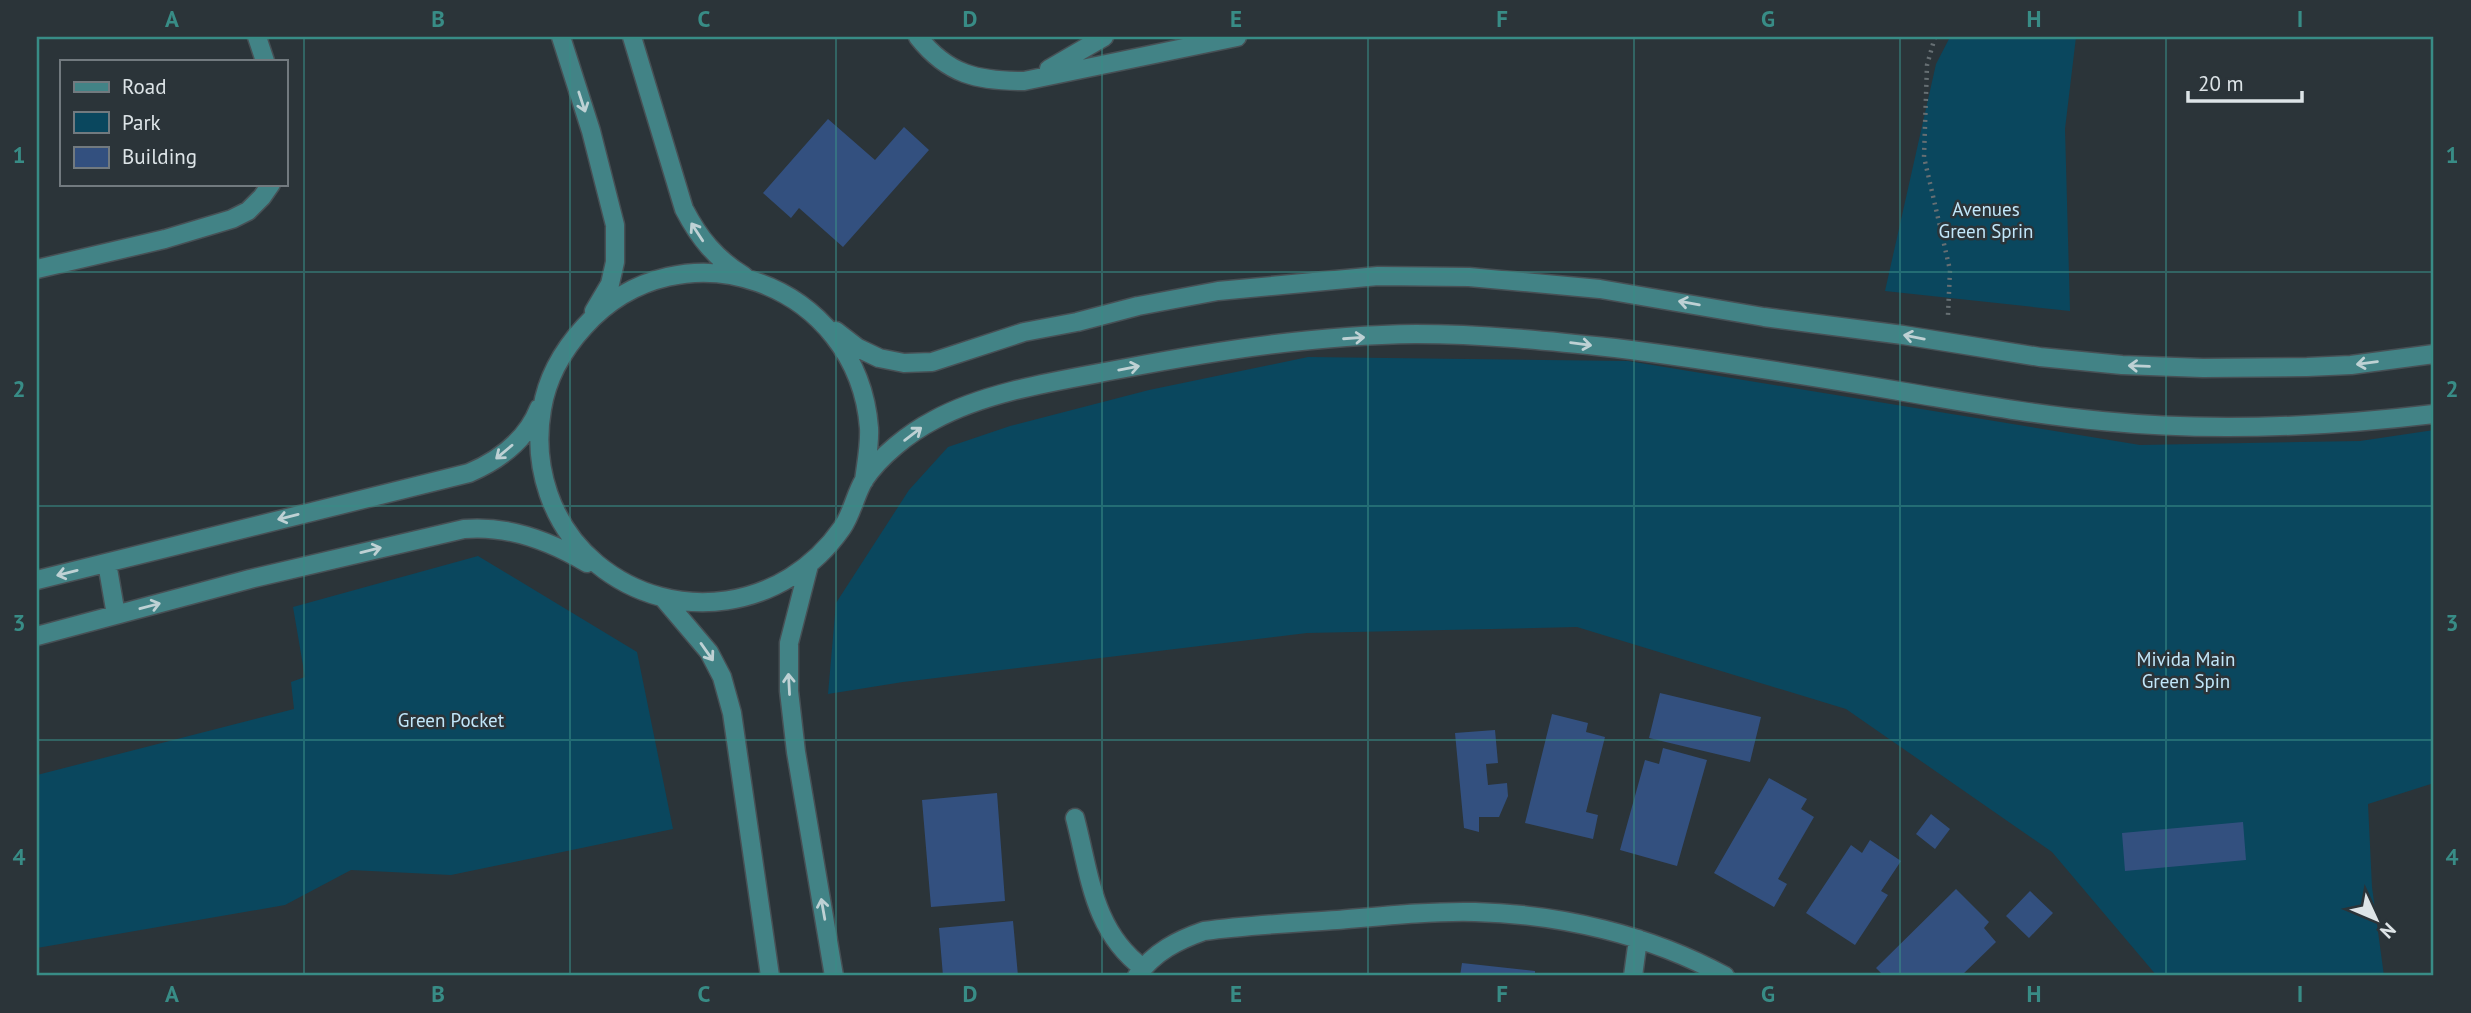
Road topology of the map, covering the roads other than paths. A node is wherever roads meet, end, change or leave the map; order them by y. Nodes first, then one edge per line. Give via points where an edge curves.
1 (257, 37) edge
2 (561, 37) edge
3 (632, 37) edge
4 (918, 37) edge
5 (1104, 37) edge
6 (1237, 37) edge
7 (265, 60) edge
8 (1024, 81) junction
9 (270, 186) edge
10 (37, 269) edge
11 (747, 278) junction
12 (802, 304) junction
13 (564, 350) junction
14 (2434, 354) edge
15 (543, 398) junction
16 (2434, 414) edge
17 (864, 481) junction
18 (107, 563) junction
19 (809, 565) junction
20 (617, 579) junction
21 (37, 580) edge
22 (664, 599) junction
23 (116, 615) junction
24 (37, 636) edge
25 (1074, 818) dead end
26 (1638, 939) junction
27 (1140, 972) edge
28 (770, 976) edge
29 (834, 976) edge
30 (1633, 976) edge
31 (1726, 976) edge

1 - 7 street
2 -> 13 street via 604,178 616,240 610,284
11 -> 3 street via 713,254 684,209
4 - 8 street via 940,60 960,72 990,81
5 - 8 street
6 - 8 street
9 - 10 street via 248,211 232,219
11 - 12 street
11 - 13 street via 695,273 644,284 599,311
14 -> 12 street via 2351,365 2122,365 1947,344 1600,289 1469,277 1378,276 1218,291 1024,332 932,362 904,363 858,348
12 - 17 street via 837,338 860,382 869,432
13 - 15 street
15 -> 18 street via 536,417 508,451 469,473
15 - 20 street via 538,433 541,468 551,501 589,558
17 -> 16 street via 914,432 941,416 1002,395 1242,348 1416,334 1673,355 2020,411 2179,427 2371,421
17 - 19 street via 844,526
18 -> 21 street
18 - 23 street
19 - 22 street via 766,592 715,604
29 -> 19 street via 789,691 789,643
20 - 22 street
23 -> 20 street via 438,534 482,528 543,542
22 -> 28 street via 709,652 722,677 732,713
23 - 24 street
25 - 27 street via 1105,925
26 - 27 street via 1531,916 1420,913 1205,931 1171,945
26 - 30 street
26 - 31 street

